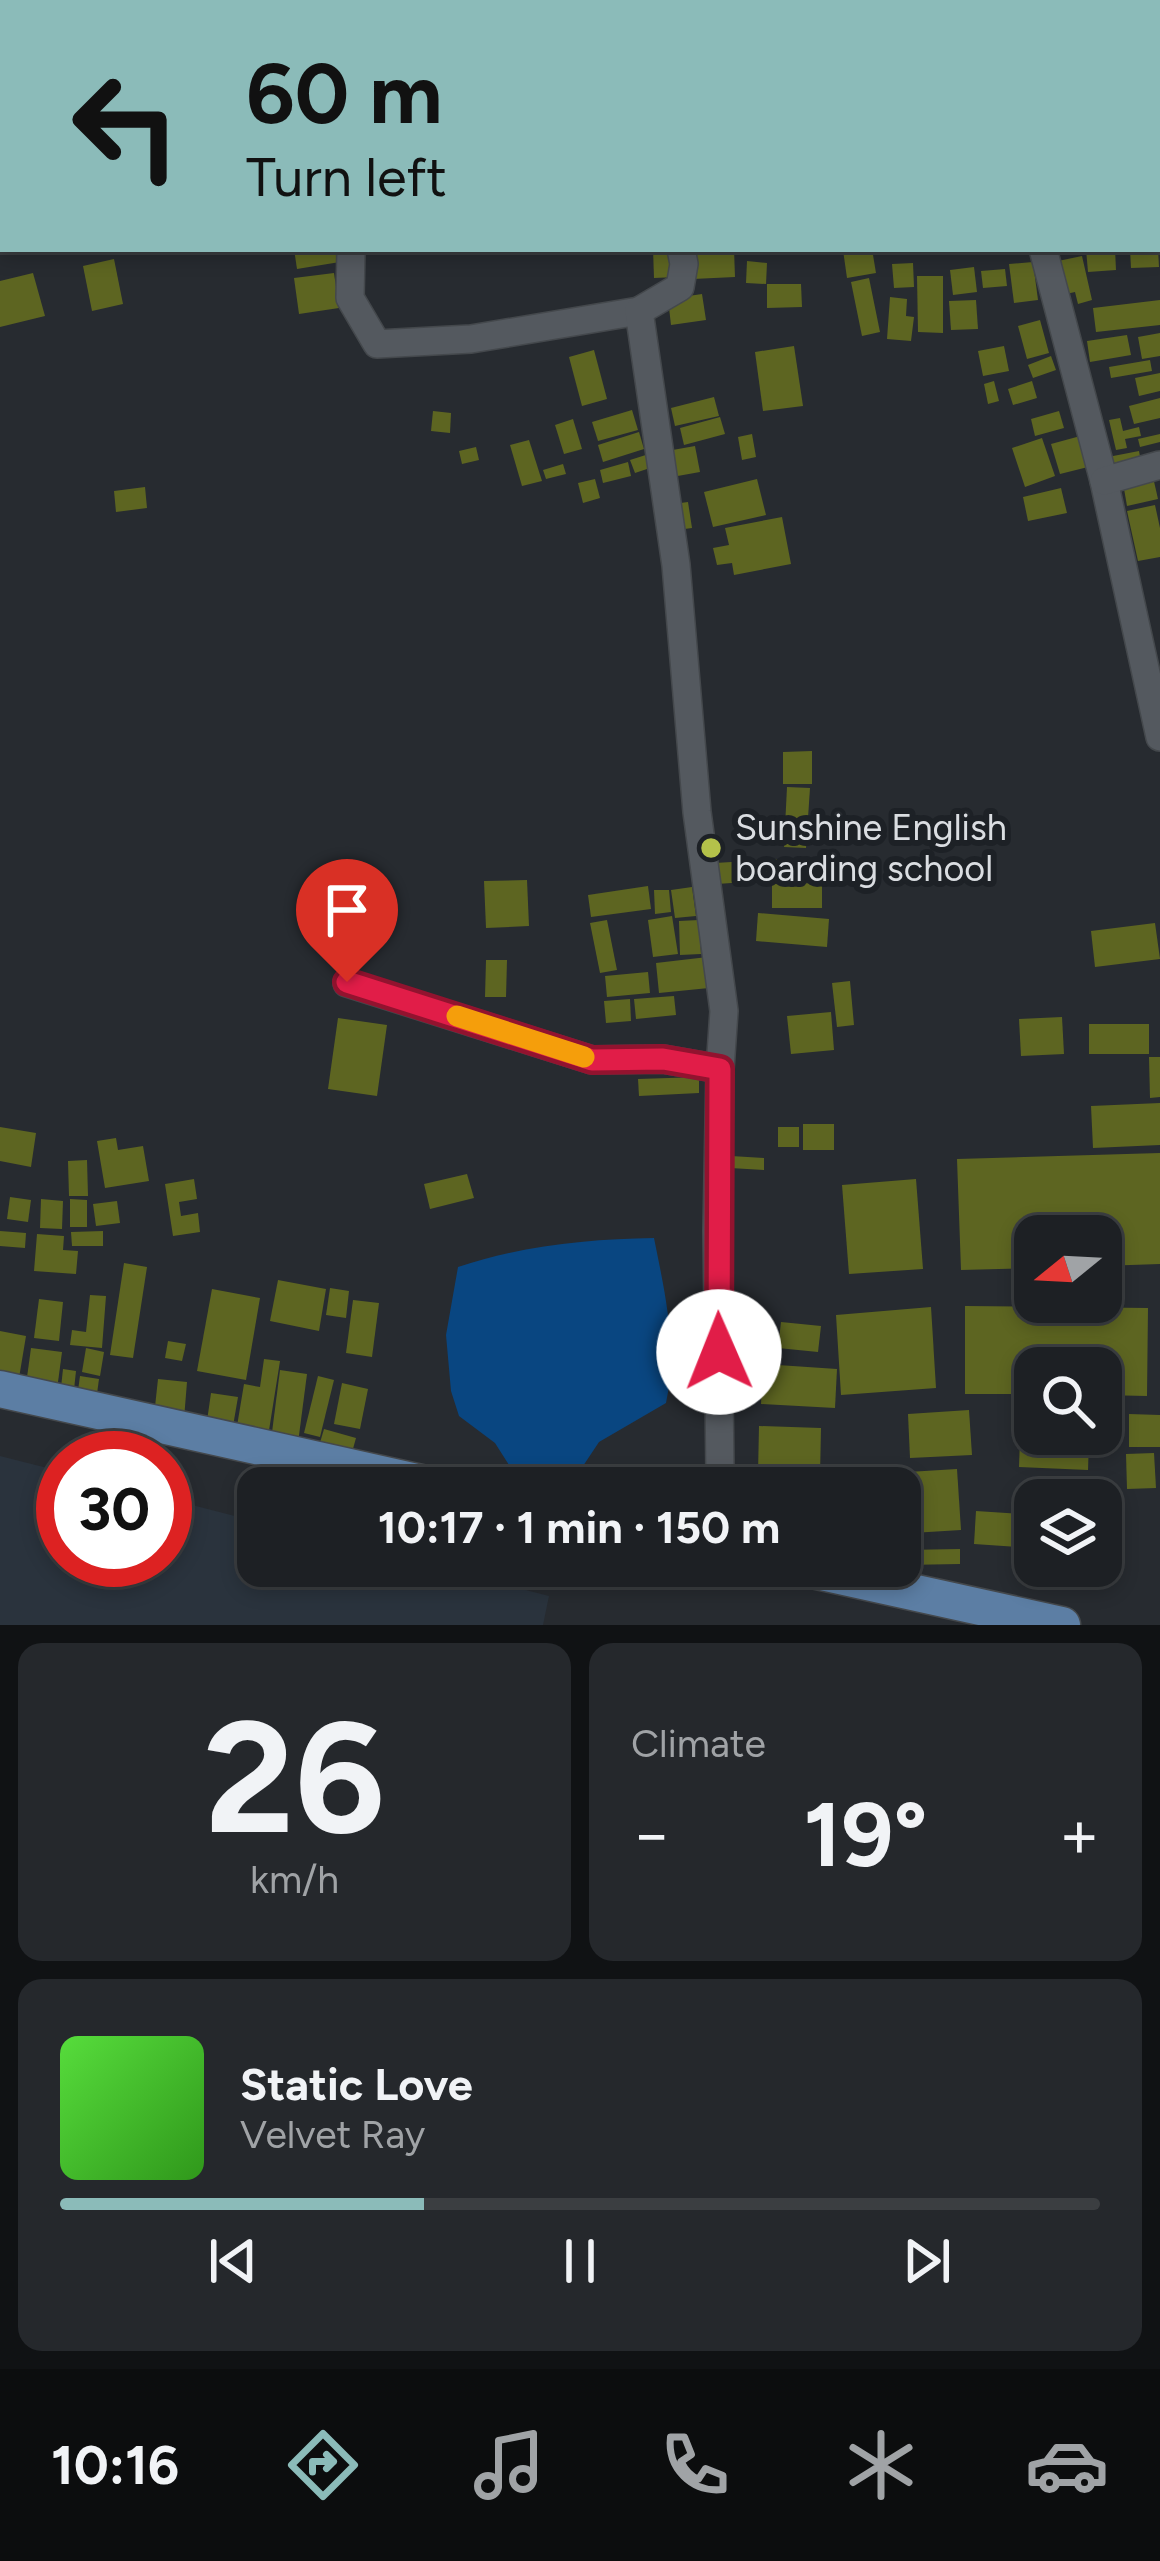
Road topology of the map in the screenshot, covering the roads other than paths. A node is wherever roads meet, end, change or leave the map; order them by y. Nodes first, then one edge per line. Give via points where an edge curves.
1 (351, 252) edge
2 (682, 252) edge
3 (1044, 252) edge
4 (639, 311) junction
5 (1160, 465) edge
6 (1104, 481) junction
7 (1160, 737) edge
8 (347, 982) dead end
9 (720, 1069) junction
10 (0, 1388) edge
11 (351, 1467) edge
12 (718, 1467) edge
13 (889, 1587) edge
14 (1062, 1625) edge

1 - 4 street via 350,298 377,344 471,339
2 - 4 street via 680,287
3 - 6 street
4 - 9 street via 676,565 724,1011
5 - 6 street
6 - 7 street
8 - 9 street via 592,1060
9 - 12 street
10 - 11 main road
13 - 14 main road

